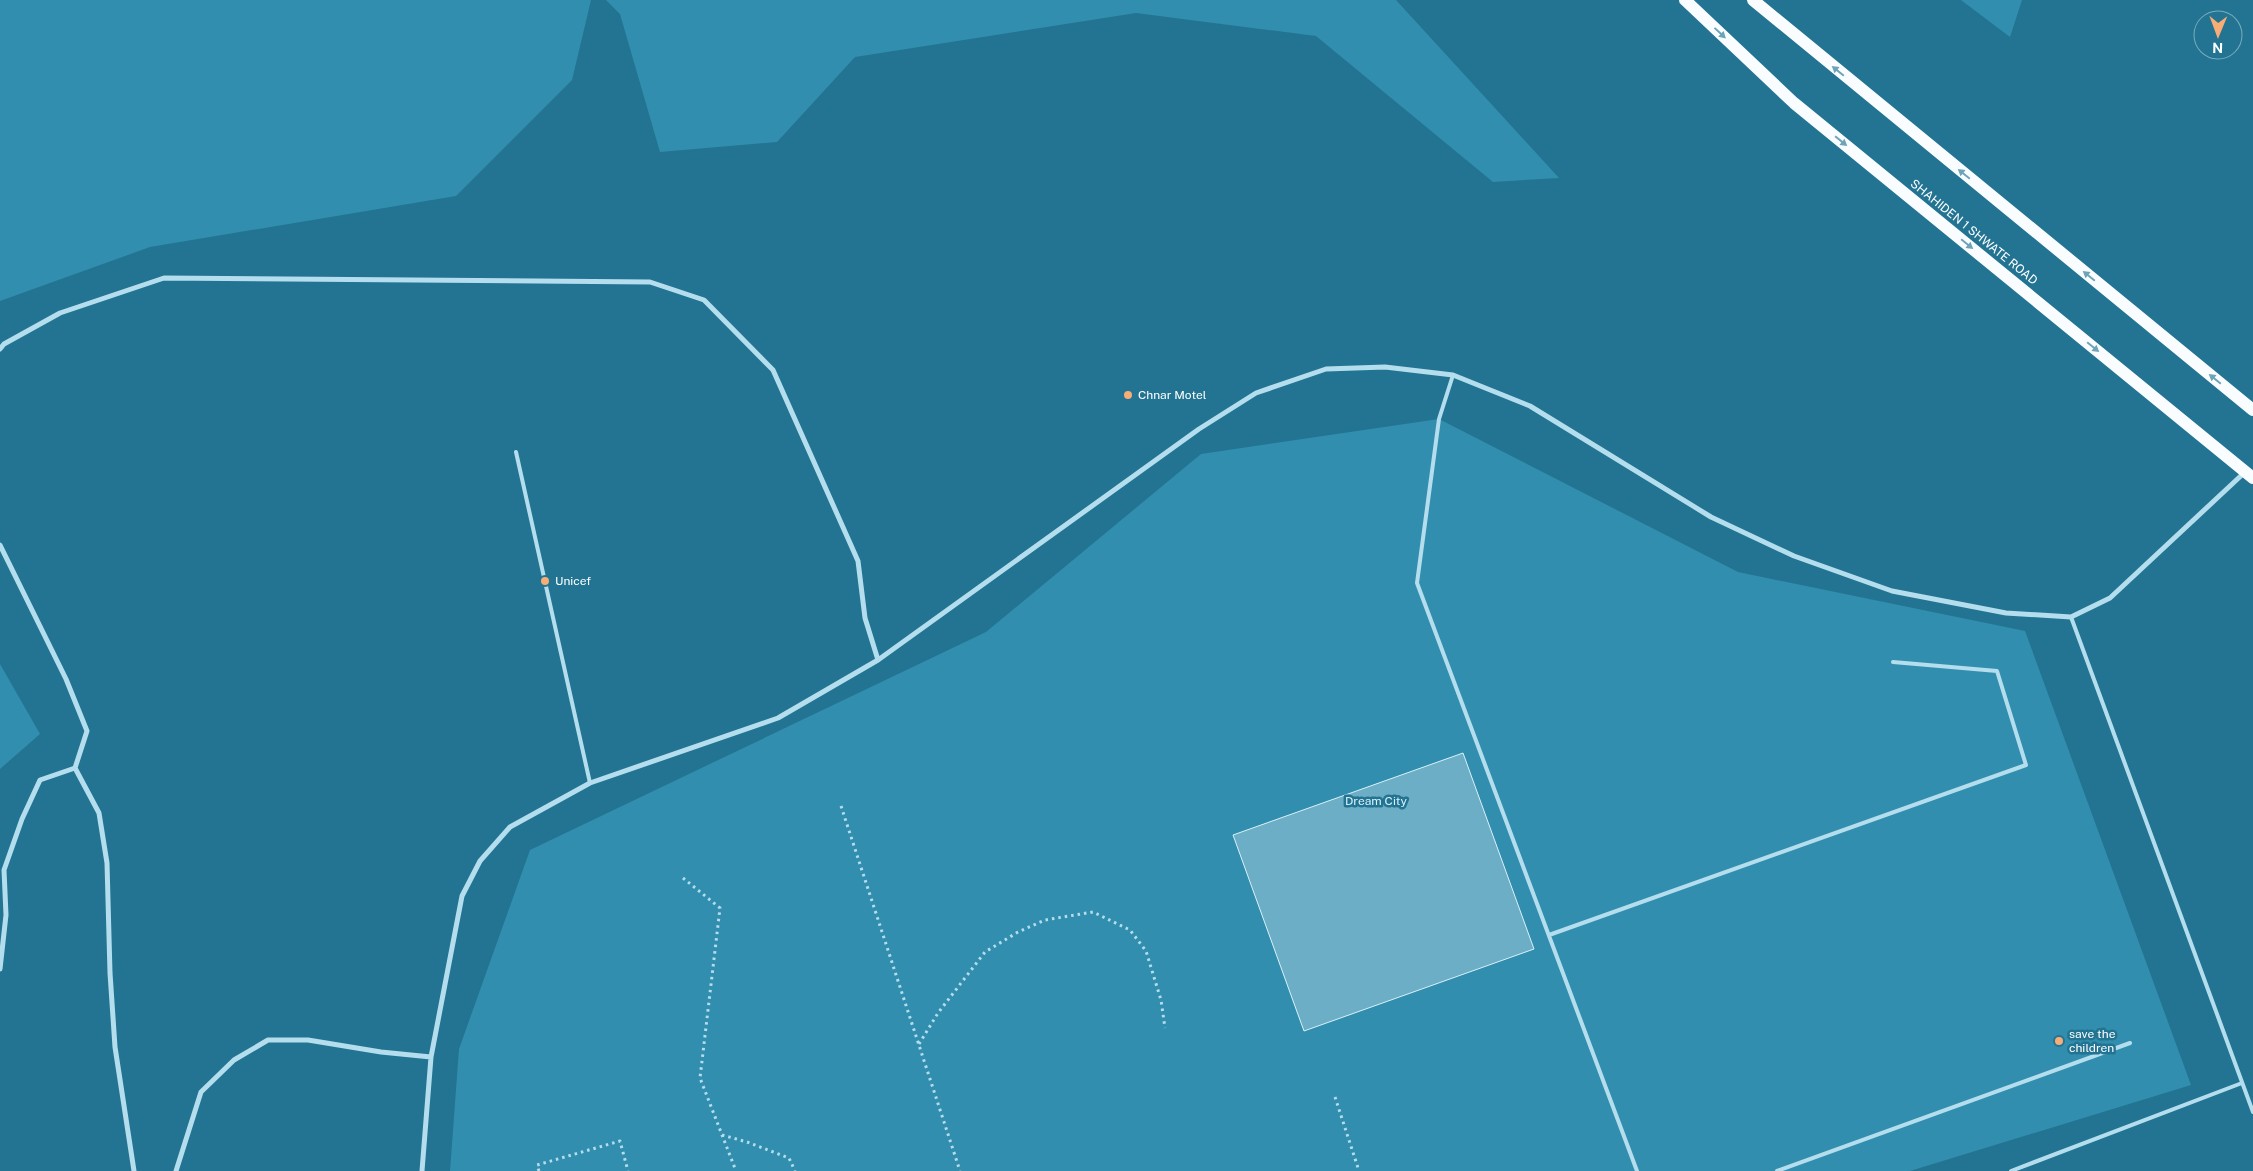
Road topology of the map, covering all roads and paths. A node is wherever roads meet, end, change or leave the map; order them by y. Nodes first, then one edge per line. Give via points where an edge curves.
1 (1685, 0) edge
2 (1753, 0) edge
3 (0, 349) edge
4 (1453, 374) junction
5 (2253, 410) edge
6 (516, 452) dead end
7 (2249, 475) edge
8 (0, 545) edge
9 (2071, 616) junction
10 (878, 660) junction
11 (1894, 662) dead end
12 (75, 768) junction
13 (590, 783) junction
14 (841, 806) dead end
15 (683, 878) dead end
16 (1549, 935) junction
17 (0, 969) edge
18 (1165, 1028) dead end
19 (2130, 1043) dead end
20 (919, 1045) junction
21 (431, 1057) junction
22 (2242, 1083) junction
23 (1335, 1097) dead end
24 (2253, 1112) edge
25 (722, 1135) junction
26 (134, 1171) edge
27 (176, 1171) edge
28 (422, 1171) edge
29 (539, 1171) edge
30 (628, 1171) edge
31 (736, 1171) edge
32 (796, 1171) edge
33 (960, 1171) edge
34 (1359, 1171) edge
35 (1636, 1171) edge
36 (1777, 1171) edge
37 (2011, 1171) edge

1 -> 7 main road, SHAHIDEN 1 SHWATE ROAD via 1794,103
5 -> 2 main road
3 - 10 street via 60,313 164,278 650,282 704,300 773,370 858,561 865,618
4 - 9 street via 1530,406 1711,517 1794,556 1892,591 2006,612
4 - 10 street via 1385,367 1326,369 1256,393 1199,429
4 - 16 lane via 1439,419 1417,583
6 - 13 lane
7 - 9 street via 2110,598
8 - 12 street via 66,679 87,731
9 - 22 lane
10 - 13 street via 778,718
11 - 16 lane via 1997,671 2026,765
12 - 17 street via 40,780 22,819 4,870 6,915
12 - 26 street via 99,813 107,864 115,1046
13 - 21 street via 510,827 480,861 462,896
14 - 20 path
15 - 25 path via 720,908 700,1078
16 - 35 lane
18 - 20 path via 1146,951 1130,930 1093,912 1045,920 985,952 938,1013
19 - 36 lane
20 - 33 path
21 - 27 street via 308,1040 268,1040 234,1060 201,1092
21 - 28 street
22 - 24 lane
22 - 37 lane
23 - 34 path
25 - 31 path
25 - 32 path via 789,1158
29 - 30 path via 537,1166 620,1141

